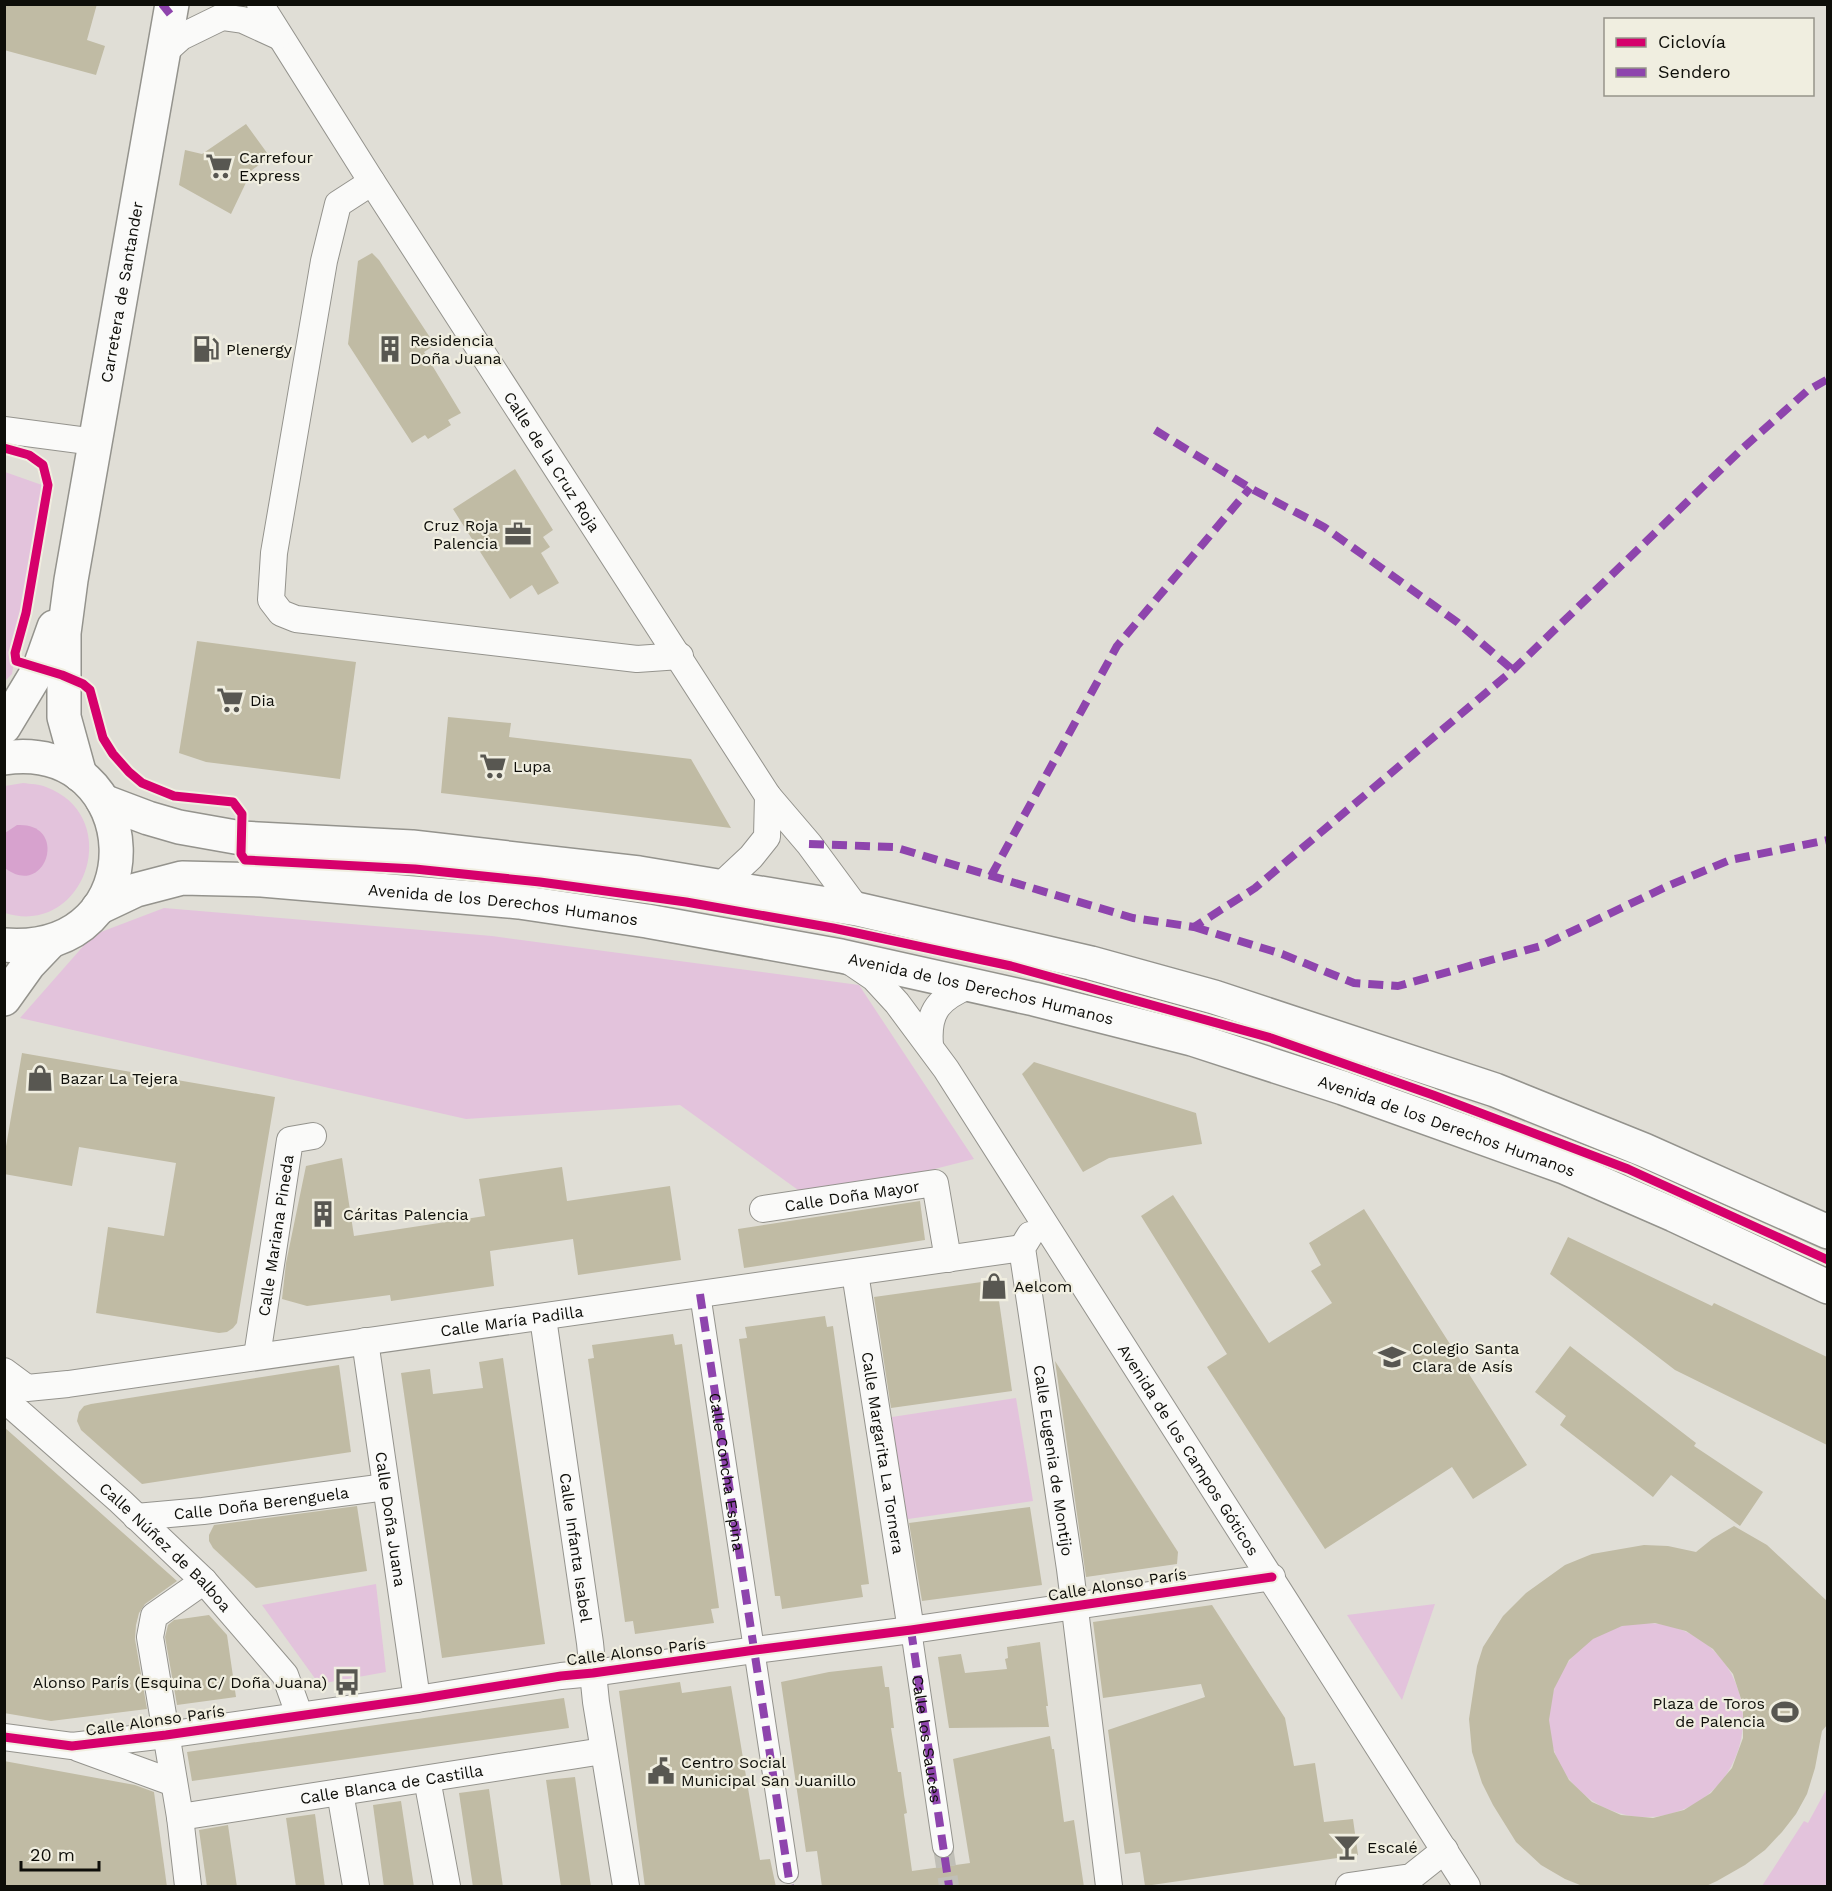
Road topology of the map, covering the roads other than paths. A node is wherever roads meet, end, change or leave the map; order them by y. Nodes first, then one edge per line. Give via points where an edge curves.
1 (172, 4) edge
2 (260, 4) edge
3 (278, 36) junction
4 (162, 54) junction
5 (372, 182) junction
6 (4, 430) edge
7 (95, 442) junction
8 (71, 580) junction
9 (680, 656) junction
10 (4, 727) edge
11 (4, 758) edge
12 (80, 775) junction
13 (768, 796) junction
14 (103, 801) junction
15 (720, 886) junction
16 (98, 909) junction
17 (857, 909) junction
18 (51, 942) junction
19 (4, 945) edge
20 (841, 956) junction
21 (970, 985) junction
22 (4, 999) edge
23 (930, 1045) junction
24 (313, 1136) dead end
25 (763, 1209) dead end
26 (1041, 1218) junction
27 (1827, 1232) edge
28 (1022, 1248) junction
29 (948, 1259) junction
30 (855, 1273) junction
31 (1827, 1287) edge
32 (700, 1294) junction
33 (543, 1318) junction
34 (365, 1341) junction
35 (257, 1356) junction
36 (4, 1371) edge
37 (4, 1400) edge
38 (386, 1487) junction
39 (136, 1517) junction
40 (1272, 1576) junction
41 (204, 1581) junction
42 (1074, 1606) junction
43 (911, 1630) junction
44 (755, 1650) junction
45 (593, 1673) junction
46 (417, 1699) junction
47 (299, 1714) junction
48 (166, 1735) junction
49 (4, 1737) edge
50 (72, 1746) junction
51 (603, 1751) junction
52 (427, 1779) junction
53 (174, 1783) junction
54 (340, 1792) junction
55 (180, 1817) junction
56 (943, 1847) tunnel mouth
57 (1445, 1850) junction
58 (788, 1873) dead end
59 (1415, 1882) edge
60 (188, 1887) edge
61 (356, 1887) edge
62 (447, 1887) edge
63 (626, 1887) edge
64 (1109, 1887) edge
65 (1349, 1887) edge
66 (1467, 1887) edge

1 - 4 main road, Carretera de Santander
2 - 3 street, Calle de la Cruz Roja
3 - 4 street via 243,20 222,17 181,37
3 - 5 street, Calle de la Cruz Roja
4 - 7 main road, Carretera de Santander
5 - 9 street, Calle de la Cruz Roja
5 - 9 street via 338,204 324,261 273,553 271,600 280,613 307,620 637,659
6 - 7 street
7 - 8 main road, Carretera de Santander
8 - 10 main road via 39,669
8 - 12 main road via 64,633 63,717
9 - 13 street, Calle de la Cruz Roja
11 - 12 main road via 32,756 57,762
12 - 14 main road
13 - 15 street via 766,837
13 - 17 street, Calle de la Cruz Roja
14 - 15 main road via 179,827 241,838 412,848
14 - 16 main road via 115,827 118,856 112,883
15 - 17 main road
16 - 18 main road via 85,923
16 - 20 main road, Avenida de los Derechos Humanos via 136,890 182,878 262,880 519,902
17 - 27 main road via 1091,963 1346,1039 1517,1099 1644,1150
18 - 19 main road
18 - 22 main road
20 - 21 main road, Avenida de los Derechos Humanos
20 - 23 street, Avenida de los Campos Góticos via 874,978
21 - 23 street via 950,994 935,1010 928,1030
21 - 31 main road, Avenida de los Derechos Humanos via 1192,1039 1343,1088 1564,1167
23 - 26 street, Avenida de los Campos Góticos
24 - 35 street, Calle Mariana Pineda via 290,1140
25 - 29 street, Calle Doña Mayor via 935,1183
26 - 28 street
26 - 40 street, Avenida de los Campos Góticos
28 - 29 street, Calle María Padilla
28 - 42 street, Calle Eugenia de Montijo
29 - 30 street, Calle María Padilla
30 - 32 street, Calle María Padilla
30 - 43 street, Calle Margarita La Tornera
32 - 33 street, Calle María Padilla
32 - 44 street, Calle Concha Espina
33 - 34 street, Calle María Padilla
33 - 45 street, Calle Infanta Isabel
34 - 35 street, Calle María Padilla
34 - 38 street, Calle Doña Juana
35 - 36 street, Calle María Padilla via 27,1388
37 - 39 street, Calle Núñez de Balboa
38 - 39 street, Calle Doña Berenguela
38 - 46 street, Calle Doña Juana
39 - 41 street, Calle Núñez de Balboa
40 - 42 street, Calle Alonso París
40 - 57 street, Avenida de los Campos Góticos
41 - 47 street, Calle Núñez de Balboa via 285,1675
41 - 48 street via 154,1616 150,1637
42 - 43 street, Calle Alonso París
42 - 64 street, Calle Eugenia de Montijo
43 - 44 street, Calle Alonso París
43 - 56 street, Calle los Sauces
44 - 45 street, Calle Alonso París
44 - 58 street, Calle Concha Espina
45 - 46 street, Calle Alonso París
45 - 51 street, Calle Infanta Isabel
46 - 47 street, Calle Alonso París
47 - 48 street, Calle Alonso París
48 - 50 street, Calle Alonso París
48 - 53 street
49 - 50 street, Calle Alonso París
50 - 53 street, Calle Alonso París
51 - 52 street, Calle Blanca de Castilla
51 - 63 street, Calle Infanta Isabel
52 - 54 street, Calle Blanca de Castilla
52 - 62 street
53 - 55 street
54 - 55 street, Calle Blanca de Castilla
54 - 61 street
55 - 60 street
57 - 59 street
57 - 66 street, Avenida de los Campos Góticos
59 - 65 street

